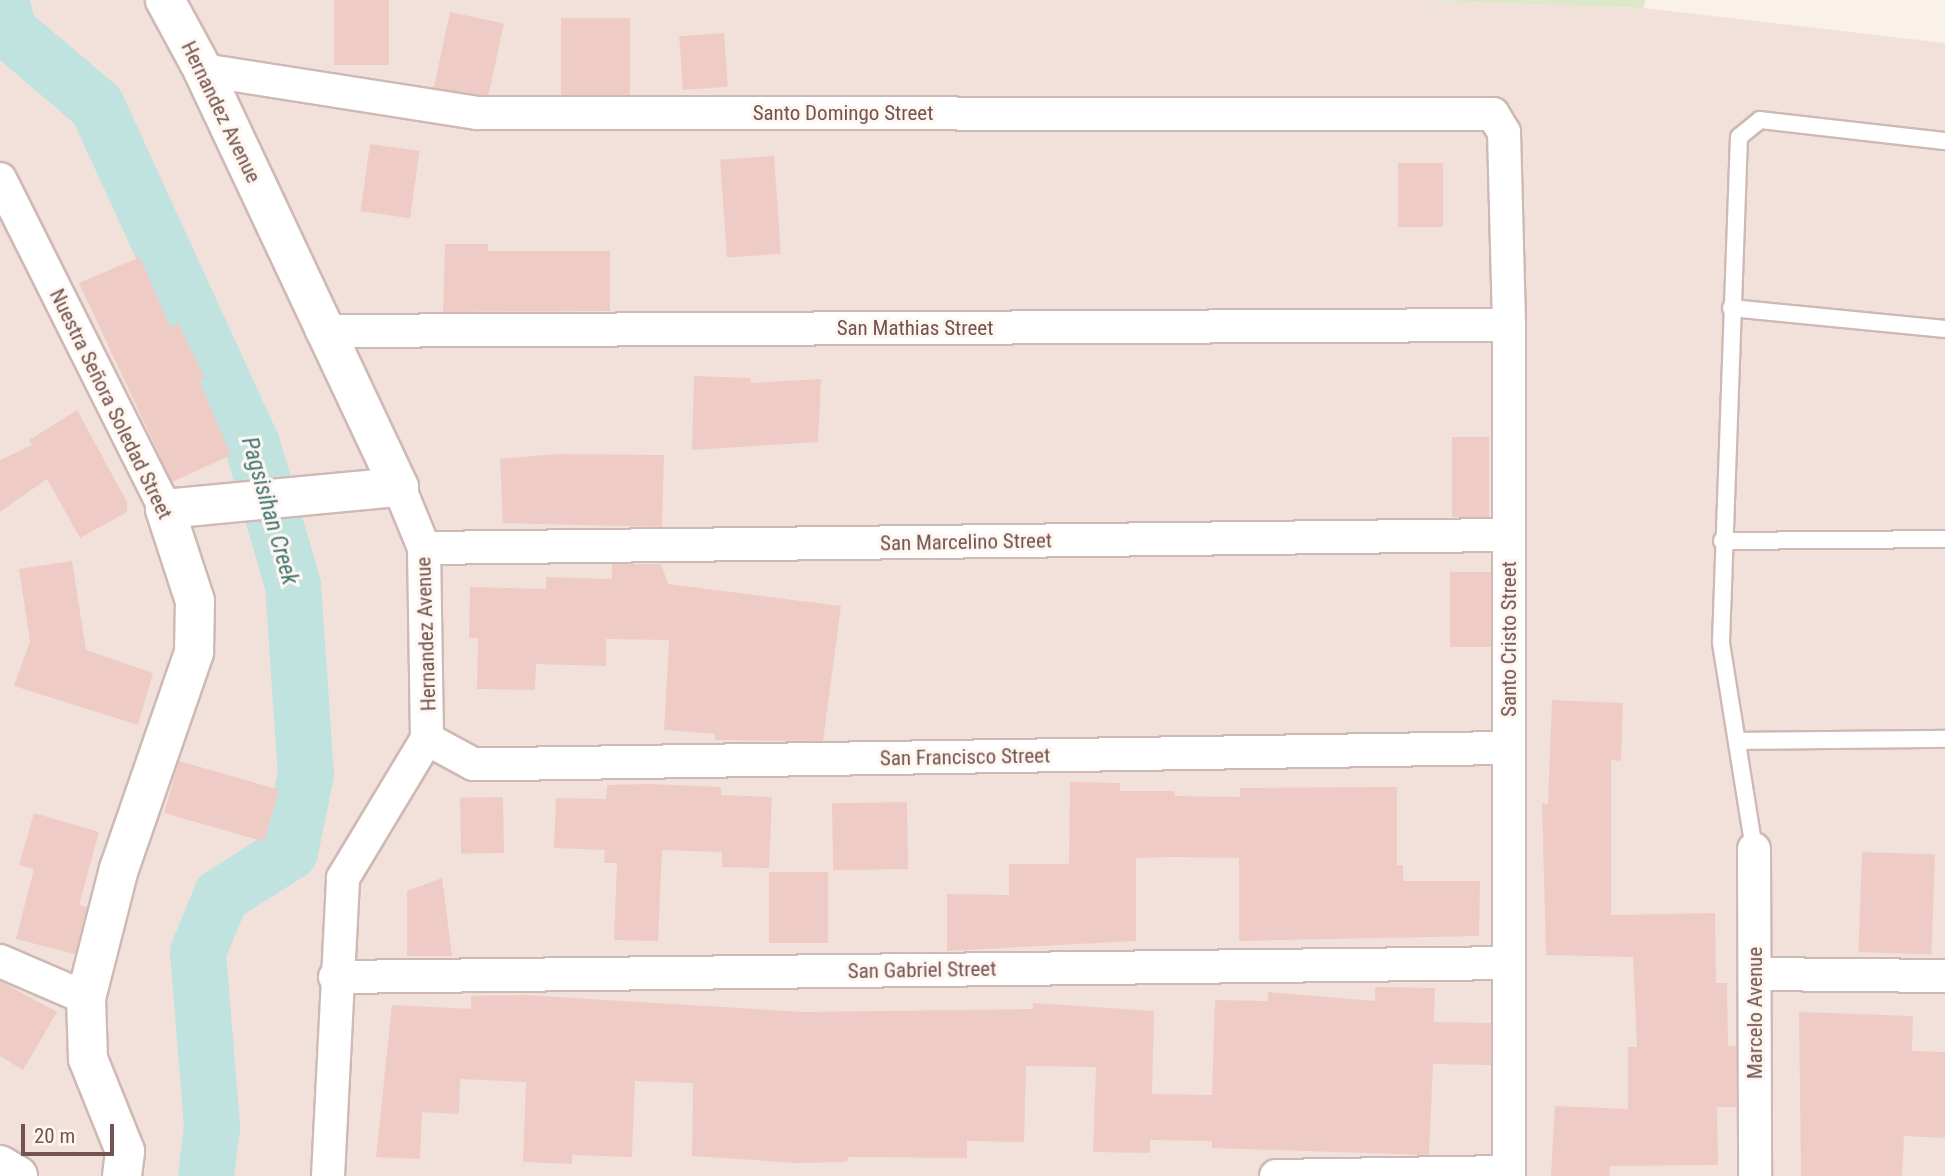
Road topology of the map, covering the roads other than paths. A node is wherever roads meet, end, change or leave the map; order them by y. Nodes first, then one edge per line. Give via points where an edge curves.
1 (165, 0) edge
2 (203, 70) junction
3 (1486, 113) joint
4 (1945, 141) edge
5 (0, 179) edge
6 (1731, 308) junction
7 (1509, 325) junction
8 (1945, 329) edge
9 (322, 331) junction
10 (399, 487) junction
11 (165, 509) junction
12 (1509, 535) junction
13 (1945, 540) edge
14 (1722, 541) junction
15 (424, 548) junction
16 (427, 739) junction
17 (1945, 740) edge
18 (1740, 741) junction
19 (1509, 748) junction
20 (1754, 849) joint
21 (0, 961) edge
22 (1509, 963) junction
23 (1755, 974) junction
24 (1945, 976) edge
25 (335, 977) junction
26 (86, 998) junction
27 (0, 1165) edge
28 (1509, 1174) edge
29 (18, 1176) edge
30 (122, 1176) edge
31 (328, 1176) edge
32 (1276, 1176) edge
33 (1755, 1176) edge

1 - 2 street, Hernandez Avenue
2 - 3 street, Santo Domingo Street via 477,113
2 - 9 street, Hernandez Avenue
3 - 7 street, Santo Cristo Street via 1500,121 1504,132
4 - 6 lane via 1760,120 1746,127 1738,147
5 - 11 street, Nuestra Señora Soledad Street
6 - 8 lane
6 - 14 lane
7 - 9 street, San Mathias Street
7 - 12 street, Santo Cristo Street
9 - 10 street, Hernandez Avenue
10 - 11 street
10 - 15 street, Hernandez Avenue
11 - 26 street, Nuestra Señora Soledad Street via 195,601 194,652 119,869
12 - 15 street, San Marcelino Street
12 - 19 street, Santo Cristo Street
13 - 14 lane
14 - 18 lane via 1721,642
15 - 16 street, Hernandez Avenue
16 - 19 street, San Francisco Street via 452,756 496,764
16 - 25 street, Hernandez Avenue via 343,878
17 - 18 lane
18 - 20 lane
19 - 22 street, Santo Cristo Street
20 - 23 street, Marcelo Avenue
21 - 26 street
22 - 25 street, San Gabriel Street
22 - 28 street, Santo Cristo Street
23 - 24 street
23 - 33 street, Marcelo Avenue
25 - 31 street, Hernandez Avenue
26 - 30 street, Nuestra Señora Soledad Street via 88,1059 125,1151
27 - 29 street
28 - 32 street

